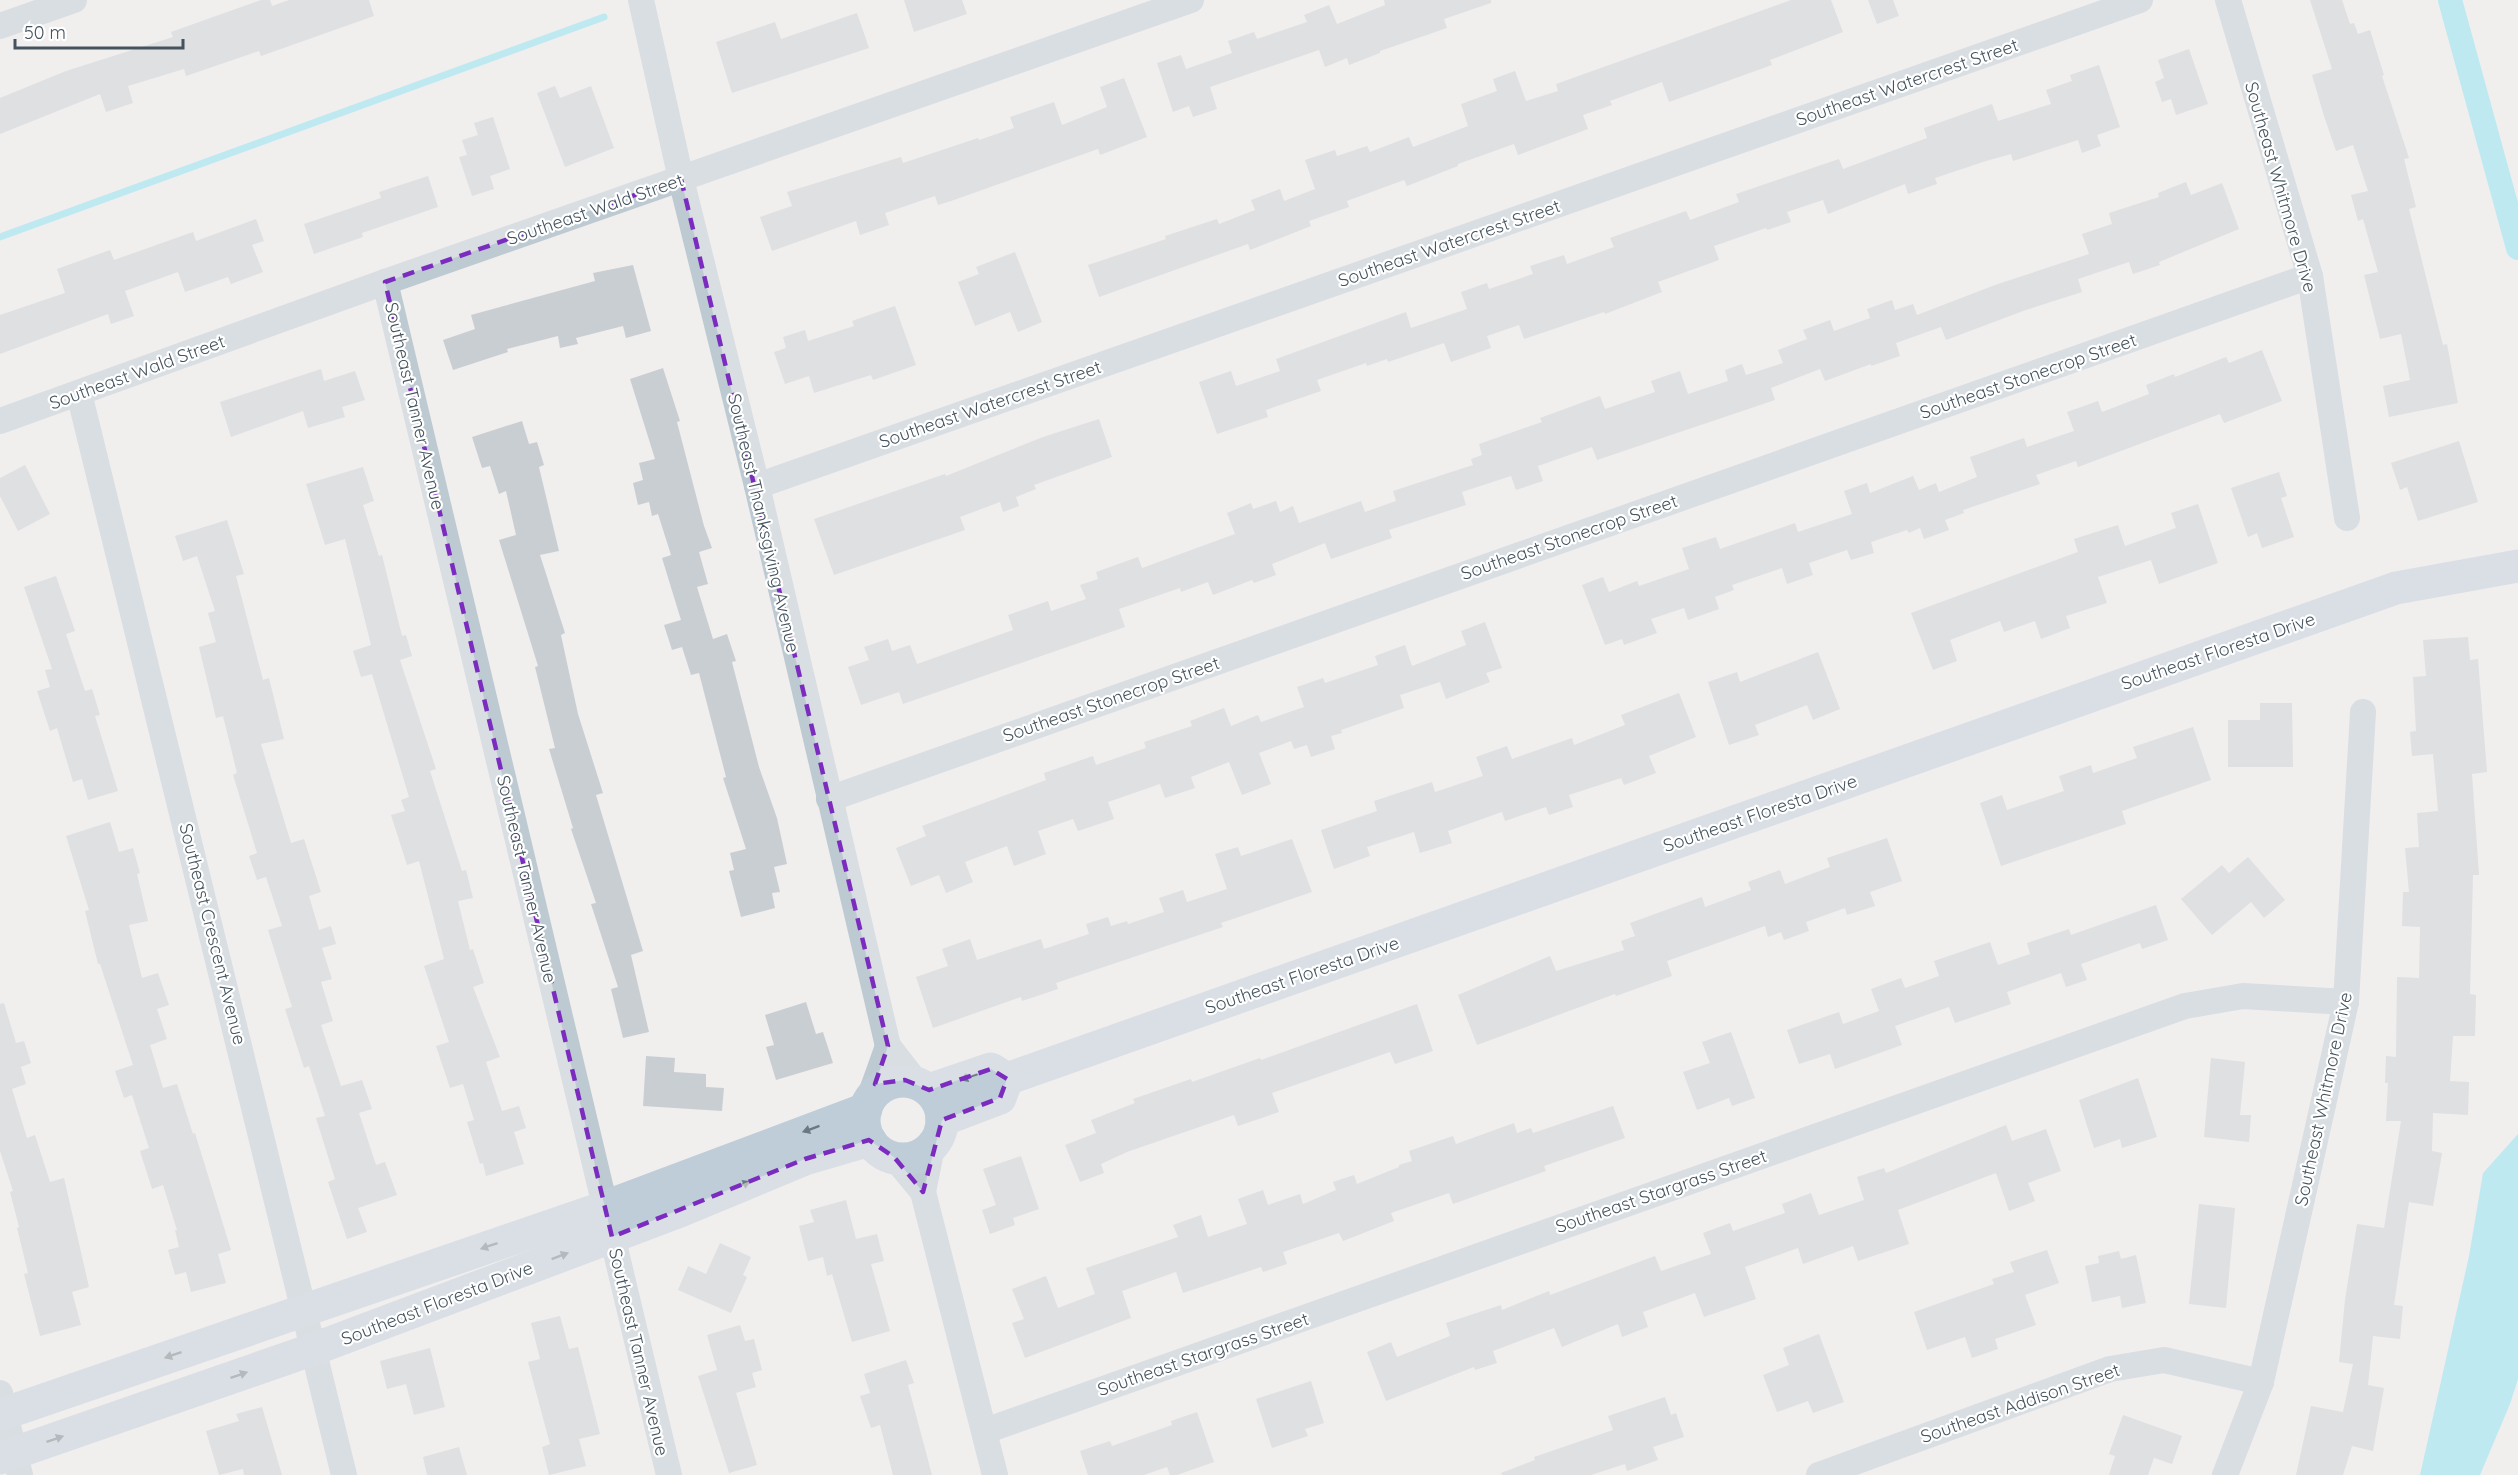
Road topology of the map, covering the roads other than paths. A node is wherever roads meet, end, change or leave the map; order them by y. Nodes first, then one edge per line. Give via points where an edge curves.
1 (74, 0) edge
2 (640, 0) edge
3 (1191, 0) edge
4 (2140, 0) edge
5 (2228, 0) edge
6 (0, 26) edge
7 (681, 179) junction
8 (2310, 276) junction
9 (386, 282) junction
10 (80, 393) junction
11 (0, 421) edge
12 (757, 486) junction
13 (2347, 518) dead end
14 (2509, 568) edge
15 (2363, 712) dead end
16 (829, 799) junction
17 (2346, 1002) junction
18 (888, 1046) junction
19 (1007, 1079) junction
20 (922, 1086) junction
21 (875, 1127) junction
22 (937, 1134) junction
23 (922, 1192) junction
24 (608, 1222) junction
25 (305, 1309) junction
26 (314, 1349) junction
27 (2261, 1382) junction
28 (2, 1407) edge
29 (985, 1431) junction
30 (11, 1462) edge
31 (344, 1475) edge
32 (669, 1475) edge
33 (995, 1475) edge
34 (1819, 1475) edge
35 (2225, 1475) edge

1 - 6 street
2 - 7 street, Southeast Thanksgiving Avenue
3 - 7 street, Southeast Wald Street
4 - 12 street, Southeast Watercrest Street
5 - 8 street, Southeast Whitmore Drive
7 - 9 street, Southeast Wald Street
7 - 12 street, Southeast Thanksgiving Avenue
8 - 13 street, Southeast Whitmore Drive
8 - 16 street, Southeast Stonecrop Street
9 - 10 street, Southeast Wald Street
9 - 24 street, Southeast Tanner Avenue
10 - 11 street, Southeast Wald Street
10 - 25 street, Southeast Crescent Avenue
12 - 16 street, Southeast Thanksgiving Avenue
14 - 19 street, Southeast Floresta Drive via 2396,588
15 - 17 street, Southeast Whitmore Drive
16 - 18 street, Southeast Thanksgiving Avenue
17 - 27 street, Southeast Whitmore Drive
17 - 29 street, Southeast Stargrass Street via 2243,996 2185,1006
18 - 20 street, Southeast Thanksgiving Avenue
18 - 21 street
19 -> 20 street via 991,1069
19 - 22 street via 1000,1098
20 - 21 street via 905,1080 883,1086
20 - 22 street via 939,1105
21 - 22 street via 912,1158
21 - 23 street
21 - 24 street, Southeast Floresta Drive via 805,1159
22 - 23 street
23 - 29 street
24 -> 25 street, Southeast Floresta Drive
26 -> 24 street, Southeast Floresta Drive
24 - 32 street, Southeast Tanner Avenue
25 - 26 street, Southeast Crescent Avenue
25 -> 28 street, Southeast Floresta Drive
30 -> 26 street, Southeast Floresta Drive
26 - 31 street, Southeast Crescent Avenue
27 - 34 street, Southeast Addison Street via 2164,1360 2110,1369
27 - 35 street, Southeast Whitmore Drive
28 - 30 street
29 - 33 street

